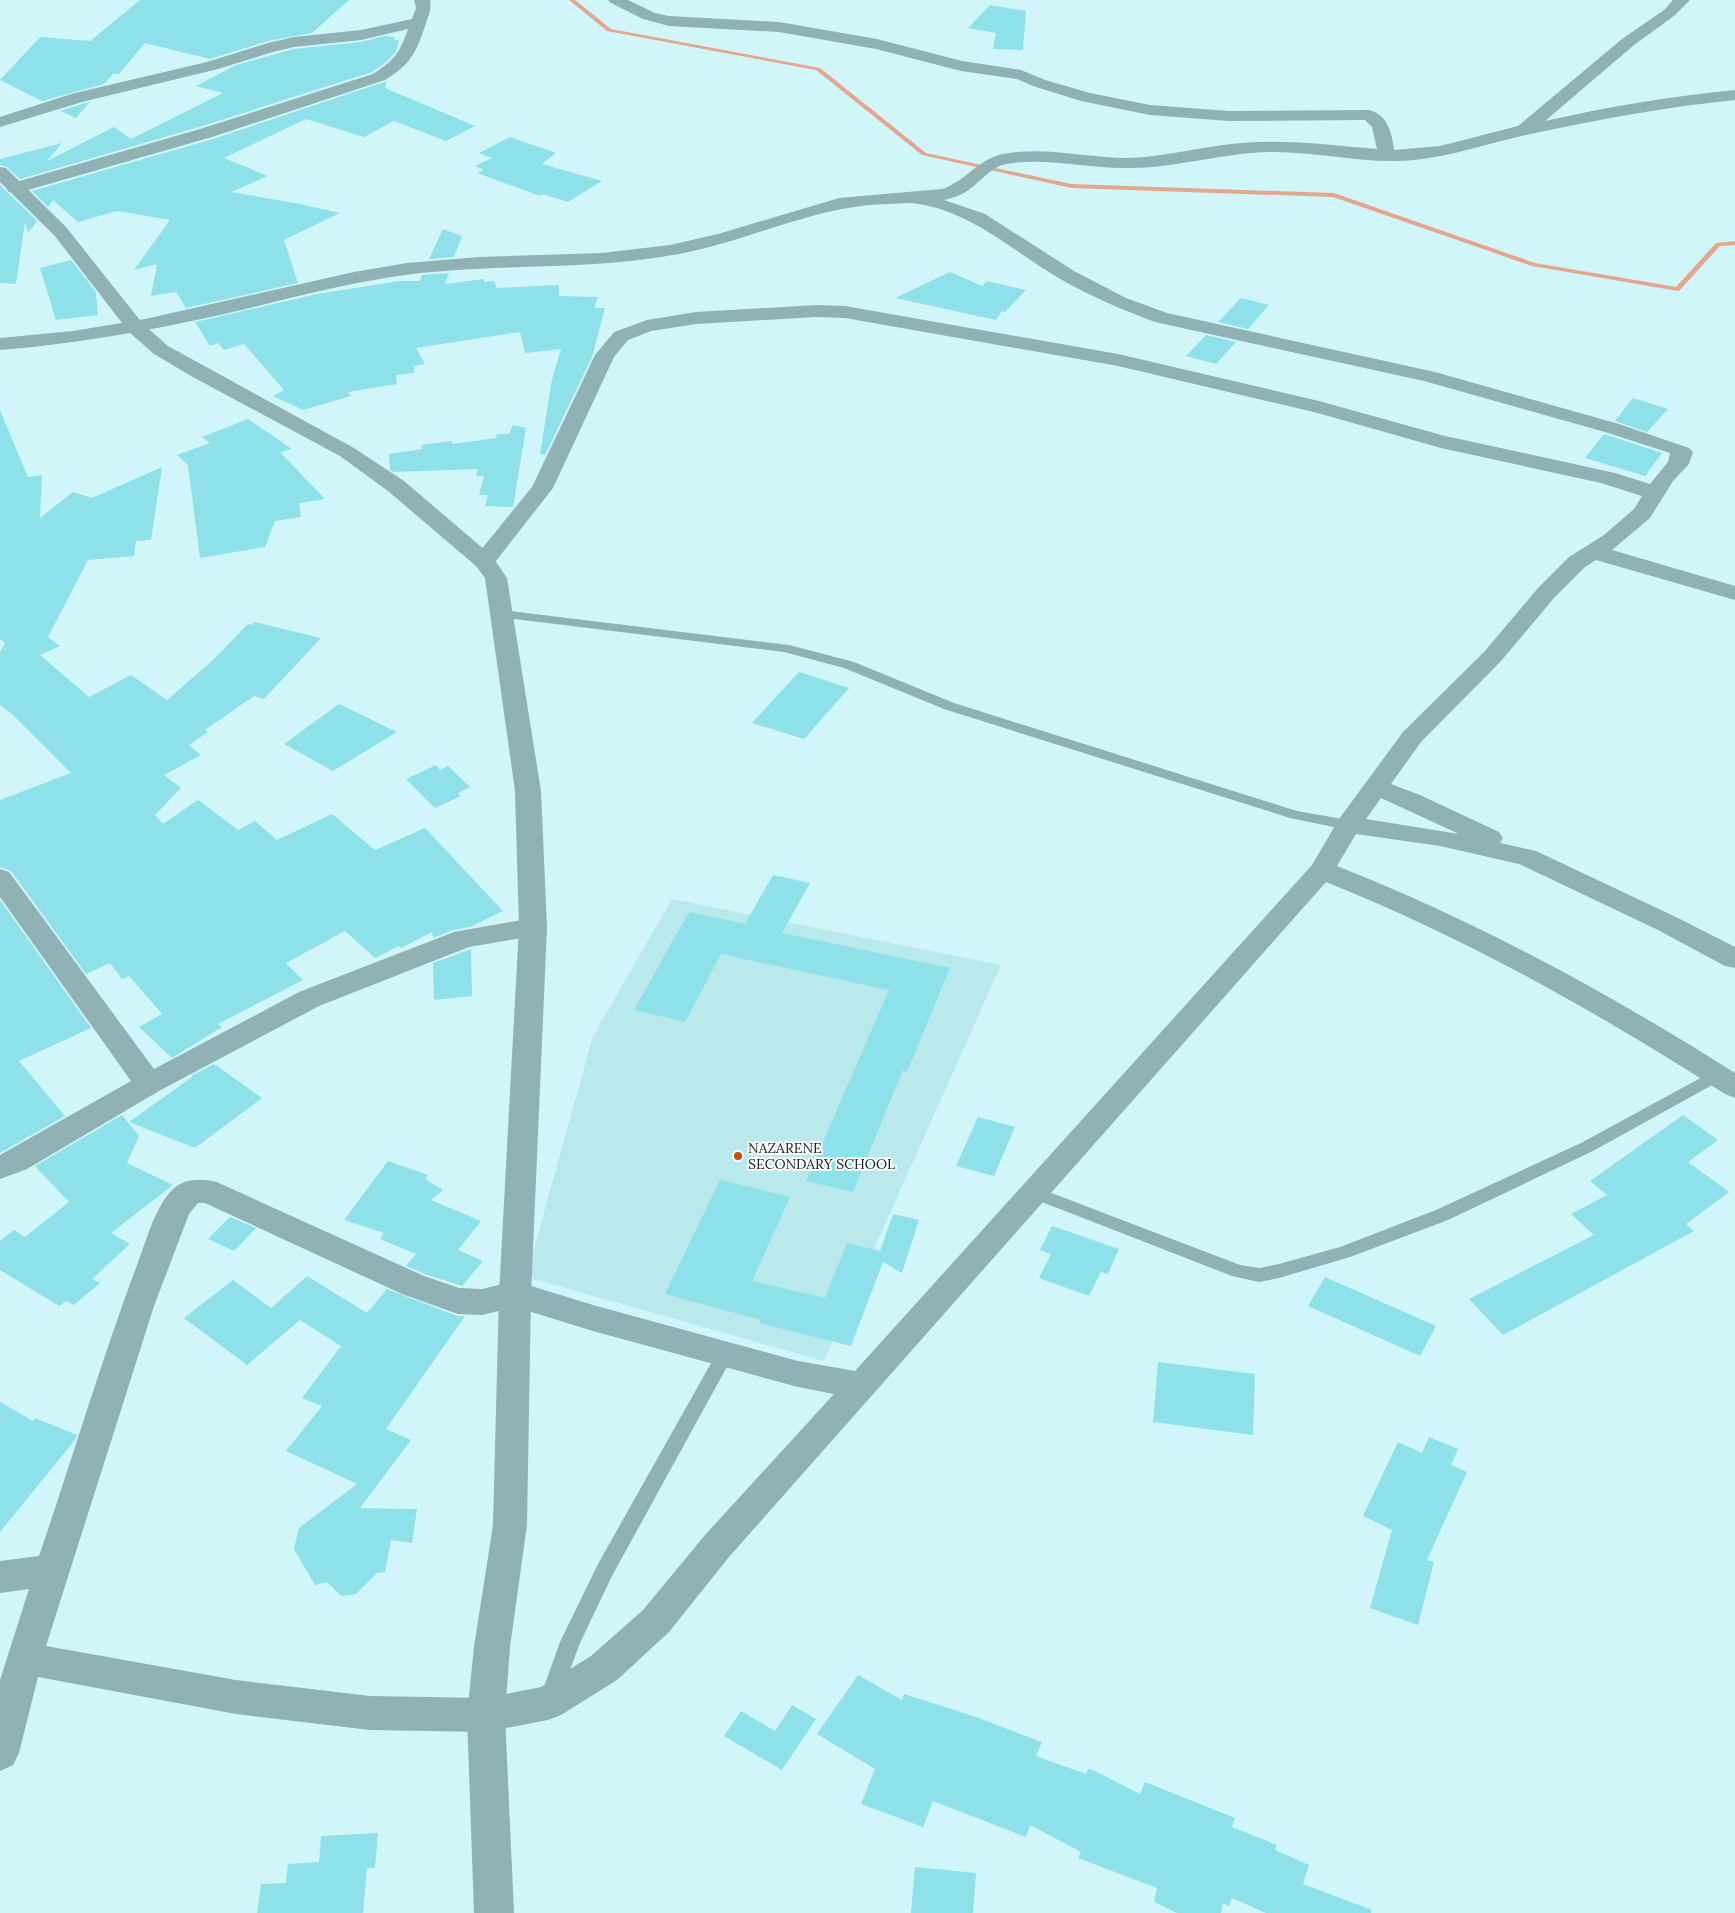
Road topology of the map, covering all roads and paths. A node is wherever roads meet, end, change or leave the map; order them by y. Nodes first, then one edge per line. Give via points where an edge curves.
1 (422, 0) edge
2 (616, 0) edge
3 (1682, 0) edge
4 (417, 22) junction
5 (1730, 97) edge
6 (0, 122) edge
7 (1524, 130) junction
8 (1386, 155) junction
9 (8, 180) edge
10 (923, 199) junction
11 (136, 328) junction
12 (0, 344) edge
13 (1655, 493) junction
14 (1595, 552) junction
15 (484, 561) junction
16 (1735, 594) edge
17 (502, 614) junction
18 (1375, 787) junction
19 (1348, 825) junction
20 (1527, 857) junction
21 (1322, 870) junction
22 (0, 878) edge
23 (534, 927) junction
24 (1735, 959) edge
25 (1726, 1081) edge
26 (148, 1084) junction
27 (0, 1168) edge
28 (1035, 1193) junction
29 (515, 1294) junction
30 (725, 1354) junction
31 (862, 1386) junction
32 (53, 1570) junction
33 (0, 1577) edge
34 (25, 1658) junction
35 (548, 1703) junction
36 (486, 1715) junction
37 (0, 1753) edge
38 (494, 1913) edge

1 - 4 street via 424,8
2 - 8 street via 649,16 669,21 779,27 877,44 961,66 1021,75 1087,97 1150,110 1229,116 1369,115 1377,119 1382,129
3 - 7 street
4 - 6 street via 361,35 280,45 203,69 77,98
4 - 9 street via 405,58 379,78 206,133
5 - 7 street via 1652,106
7 - 8 street via 1437,151
8 - 10 street via 1323,148 1254,147 1132,162 1111,163 1066,157 1003,159 984,168 956,192
9 - 11 street via 60,231
10 - 11 street via 838,203 738,235 658,252 583,260 437,265 388,272
10 - 13 street via 979,218 1067,275 1119,302 1162,318 1428,376 1612,428 1682,452 1682,458
11 - 12 street
11 - 15 street via 161,350 198,372 347,452 396,486
13 - 14 street via 1628,527
13 - 15 street via 1607,478 1441,442 1302,403 1118,360 868,315 816,311 696,318 647,326 621,336 605,355 542,488
14 - 16 street
14 - 18 street via 1577,562 1546,593 1493,656 1412,737
15 - 17 street via 496,578
17 - 19 lane via 784,648 849,665 948,706 1294,815
17 - 23 street via 528,791
18 - 19 street
18 - 20 street via 1437,812
19 - 20 street via 1440,838
19 - 21 street
20 - 24 street
21 - 25 street via 1380,893 1531,968 1637,1026
21 - 28 street
22 - 26 street
23 - 26 street via 464,939 359,978 301,1003
23 - 29 street
25 - 28 lane via 1442,1215 1344,1252 1259,1275 1238,1271
26 - 27 street
28 - 31 street
29 - 30 street
29 - 32 street via 482,1302 458,1301 413,1285 208,1191 194,1191 182,1197 132,1320
29 - 36 street via 510,1524 492,1647
30 - 31 street via 798,1374
30 - 35 lane via 605,1570 570,1642
31 - 35 street via 717,1546 656,1621 604,1668
32 - 33 street
32 - 34 street
34 - 36 street via 236,1697 370,1713
34 - 37 street
35 - 36 street
36 - 38 street

